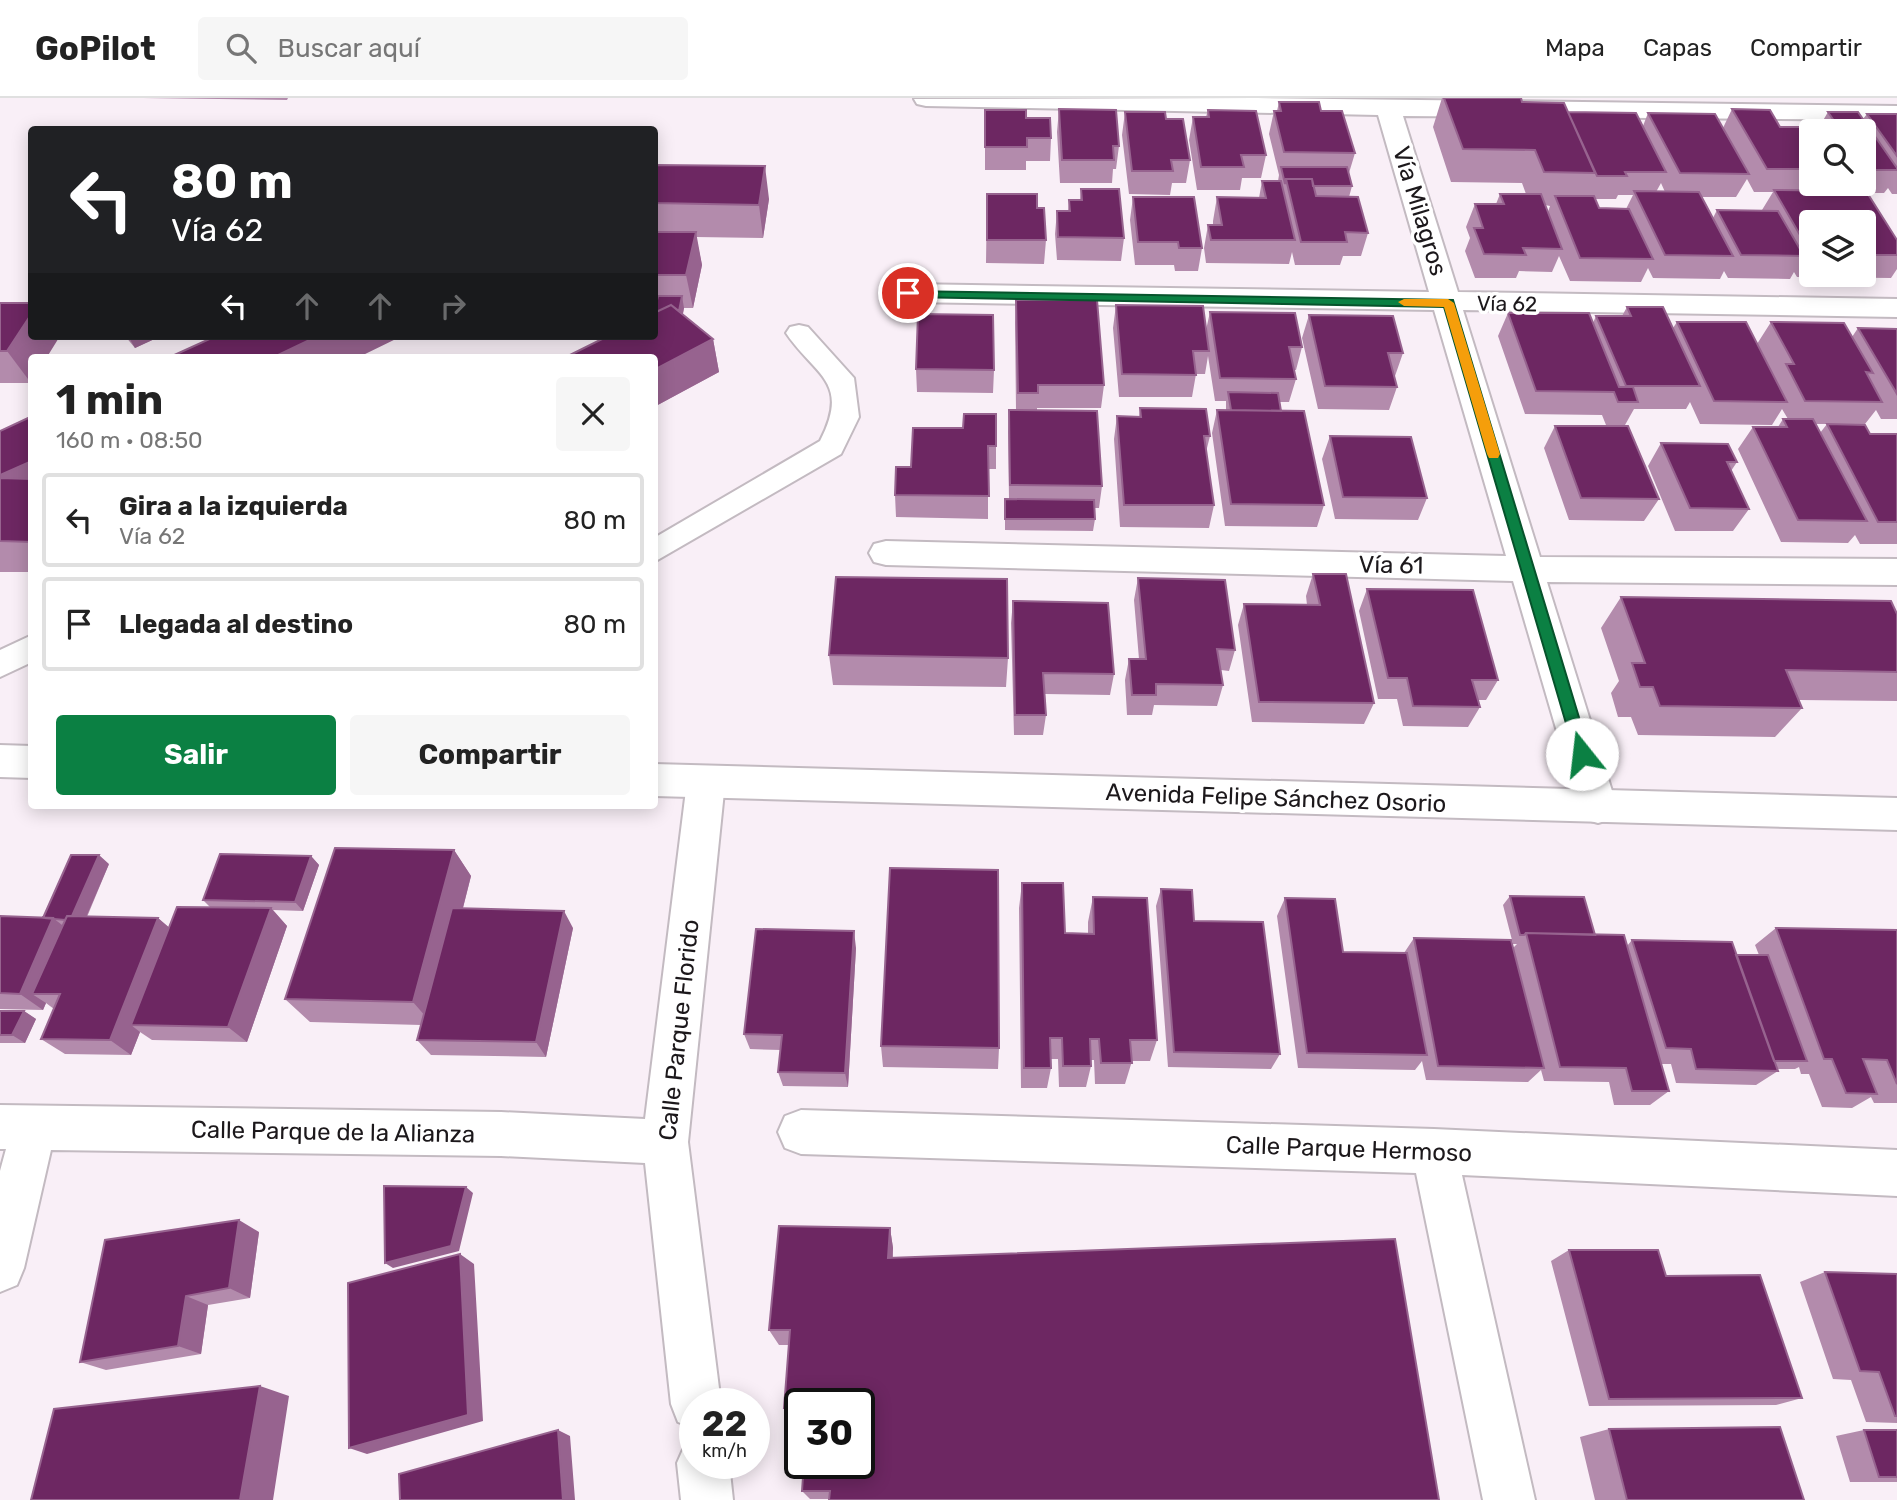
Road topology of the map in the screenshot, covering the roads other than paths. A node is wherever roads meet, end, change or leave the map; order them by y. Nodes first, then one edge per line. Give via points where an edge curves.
1 (926, 99) edge
2 (1386, 103) edge
3 (1897, 113) edge
4 (908, 293) dead end
5 (1448, 303) junction
6 (1897, 307) edge
7 (799, 333) dead end
8 (658, 550) edge
9 (886, 553) dead end
10 (1528, 569) junction
11 (1897, 572) edge
12 (28, 649) edge
13 (0, 665) edge
14 (0, 761) edge
15 (28, 762) edge
16 (658, 780) edge
17 (706, 782) junction
18 (1598, 807) junction
19 (1897, 814) edge
20 (17, 1128) edge
21 (801, 1132) dead end
22 (665, 1142) junction
23 (1434, 1151) junction
24 (1897, 1173) edge
25 (0, 1268) edge
26 (694, 1388) edge
27 (705, 1479) edge
28 (707, 1500) edge
29 (1509, 1500) edge

1 - 2 street
2 - 3 street
2 - 5 street, Vía Milagros
4 - 5 street, Vía 62
5 - 6 street, Vía 62
5 - 10 street, Vía Milagros
7 - 8 lane via 841,378 846,417 831,447
9 - 10 street, Vía 61
10 - 11 street, Vía 61
10 - 18 street, Vía Milagros
12 - 13 lane
14 - 15 street
16 - 17 street, Avenida Felipe Sánchez Osorio
17 - 18 street, Avenida Felipe Sánchez Osorio
17 - 22 street, Calle Parque Florido
18 - 19 street, Avenida Felipe Sánchez Osorio
20 - 22 street, Calle Parque de la Alianza via 501,1134
20 - 25 street
21 - 23 street, Calle Parque Hermoso
22 - 26 street, Calle Parque Florido
23 - 24 street, Calle Parque Hermoso
23 - 29 street
27 - 28 street

